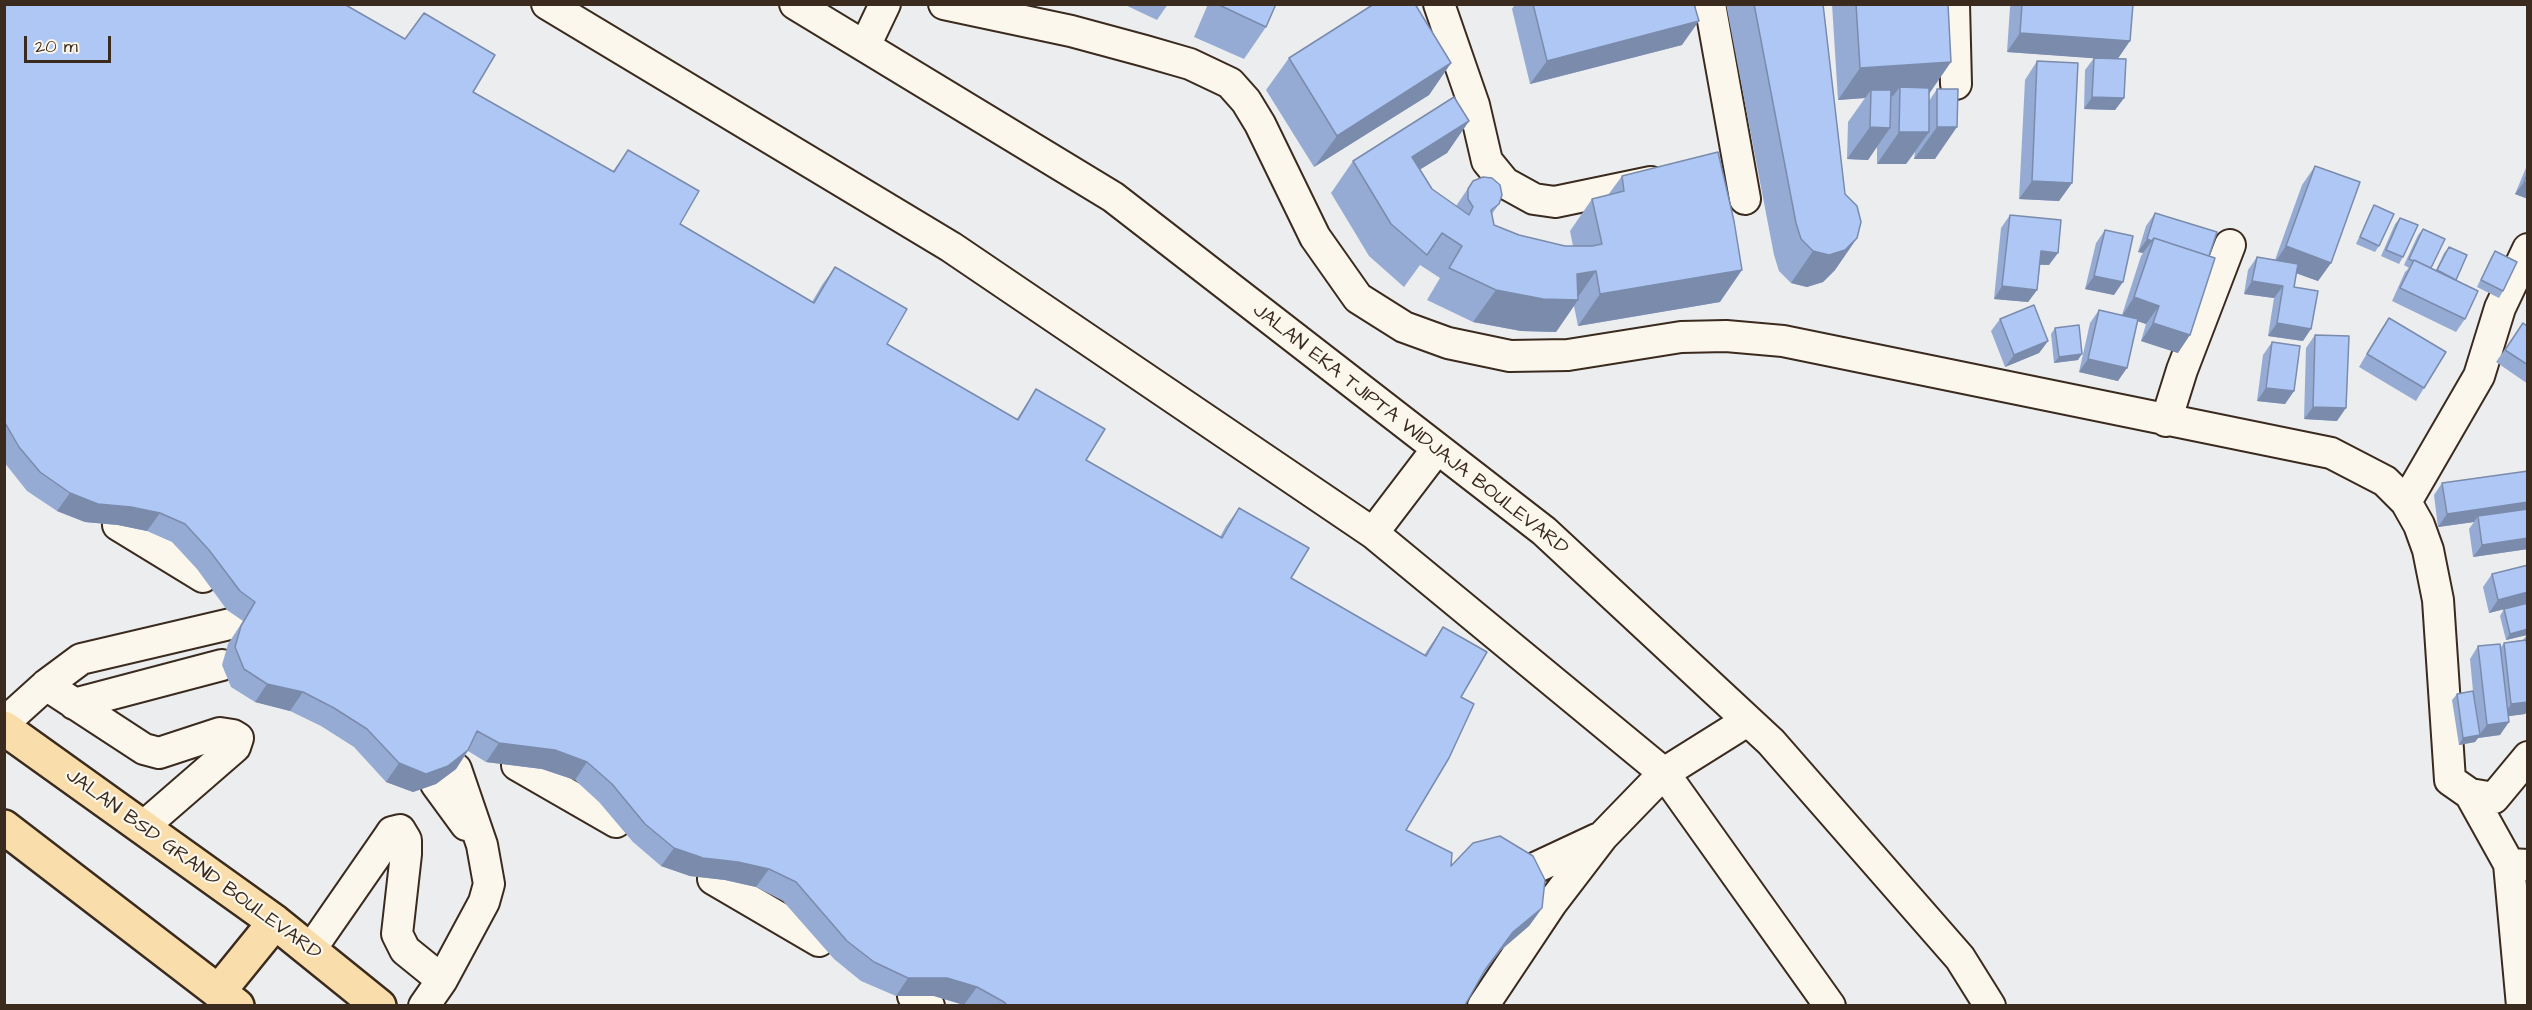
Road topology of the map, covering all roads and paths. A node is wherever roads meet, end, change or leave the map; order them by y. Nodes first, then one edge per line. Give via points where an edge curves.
1 (547, 4) edge
2 (885, 4) edge
3 (944, 4) edge
4 (1439, 4) edge
5 (1710, 4) edge
6 (1954, 4) edge
7 (797, 5) edge
8 (866, 46) junction
9 (1956, 84) dead end
10 (1676, 177) edge
11 (1745, 199) dead end
12 (2230, 245) dead end
13 (2528, 249) edge
14 (2166, 421) junction
15 (1437, 449) junction
16 (2406, 502) junction
17 (118, 525) edge
18 (1372, 532) junction
19 (203, 578) dead end
20 (243, 621) edge
21 (222, 665) dead end
22 (46, 686) junction
23 (74, 704) junction
24 (1748, 721) junction
25 (4, 723) edge
26 (4, 728) edge
27 (2528, 757) edge
28 (518, 765) edge
29 (1664, 773) junction
30 (446, 777) edge
31 (2470, 795) junction
32 (616, 822) dead end
33 (144, 826) junction
34 (4, 827) edge
35 (1603, 837) junction
36 (2518, 864) edge
37 (1520, 874) edge
38 (713, 879) edge
39 (275, 922) junction
40 (819, 941) dead end
41 (311, 950) junction
42 (442, 981) junction
43 (228, 998) edge
44 (380, 1005) edge
45 (424, 1005) edge
46 (1483, 1005) edge
47 (1830, 1005) edge
48 (1990, 1005) edge
49 (2522, 1005) edge

1 - 18 street via 951,247
2 - 8 street
3 - 14 street via 1144,51 1190,64 1230,83 1260,124 1315,237 1358,298 1404,327 1448,344 1510,356 1568,355 1681,338 1726,336 1783,341
4 - 10 street via 1474,105 1487,161 1505,183 1534,199 1555,202
5 - 11 street
6 - 9 street
7 - 8 street, JALAN EKA TJIPTA WIDJAJA BOULEVARD
8 - 15 street, JALAN EKA TJIPTA WIDJAJA BOULEVARD via 1113,197
12 - 14 street
13 - 16 street via 2500,308 2479,376
14 - 16 street via 2331,453 2385,481
15 - 18 street
15 - 24 street, JALAN EKA TJIPTA WIDJAJA BOULEVARD via 1544,531
16 - 31 street via 2428,550 2438,600 2450,780
17 - 19 street
18 - 29 street
20 - 22 street via 81,659
21 - 23 street
22 - 23 street
22 - 25 street
23 - 33 street via 144,749 159,753 220,734 238,738 235,747
24 - 29 street
24 - 48 street, JALAN EKA TJIPTA WIDJAJA BOULEVARD via 1771,742 1960,958
26 - 33 main road, JALAN BSD GRAND BOULEVARD
27 - 31 street via 2494,798
28 - 32 street
29 - 35 street
29 - 47 street
30 - 42 street via 482,845 489,884 484,902
31 - 36 street
33 - 39 main road, JALAN BSD GRAND BOULEVARD
34 - 43 main road
35 - 37 street
35 - 46 street via 1551,904
36 - 49 street
38 - 40 street
39 - 41 main road, JALAN BSD GRAND BOULEVARD
39 - 43 main road
41 - 42 street via 392,832 400,830 406,840 406,854 397,934 405,950
41 - 44 main road, JALAN BSD GRAND BOULEVARD
42 - 45 street

